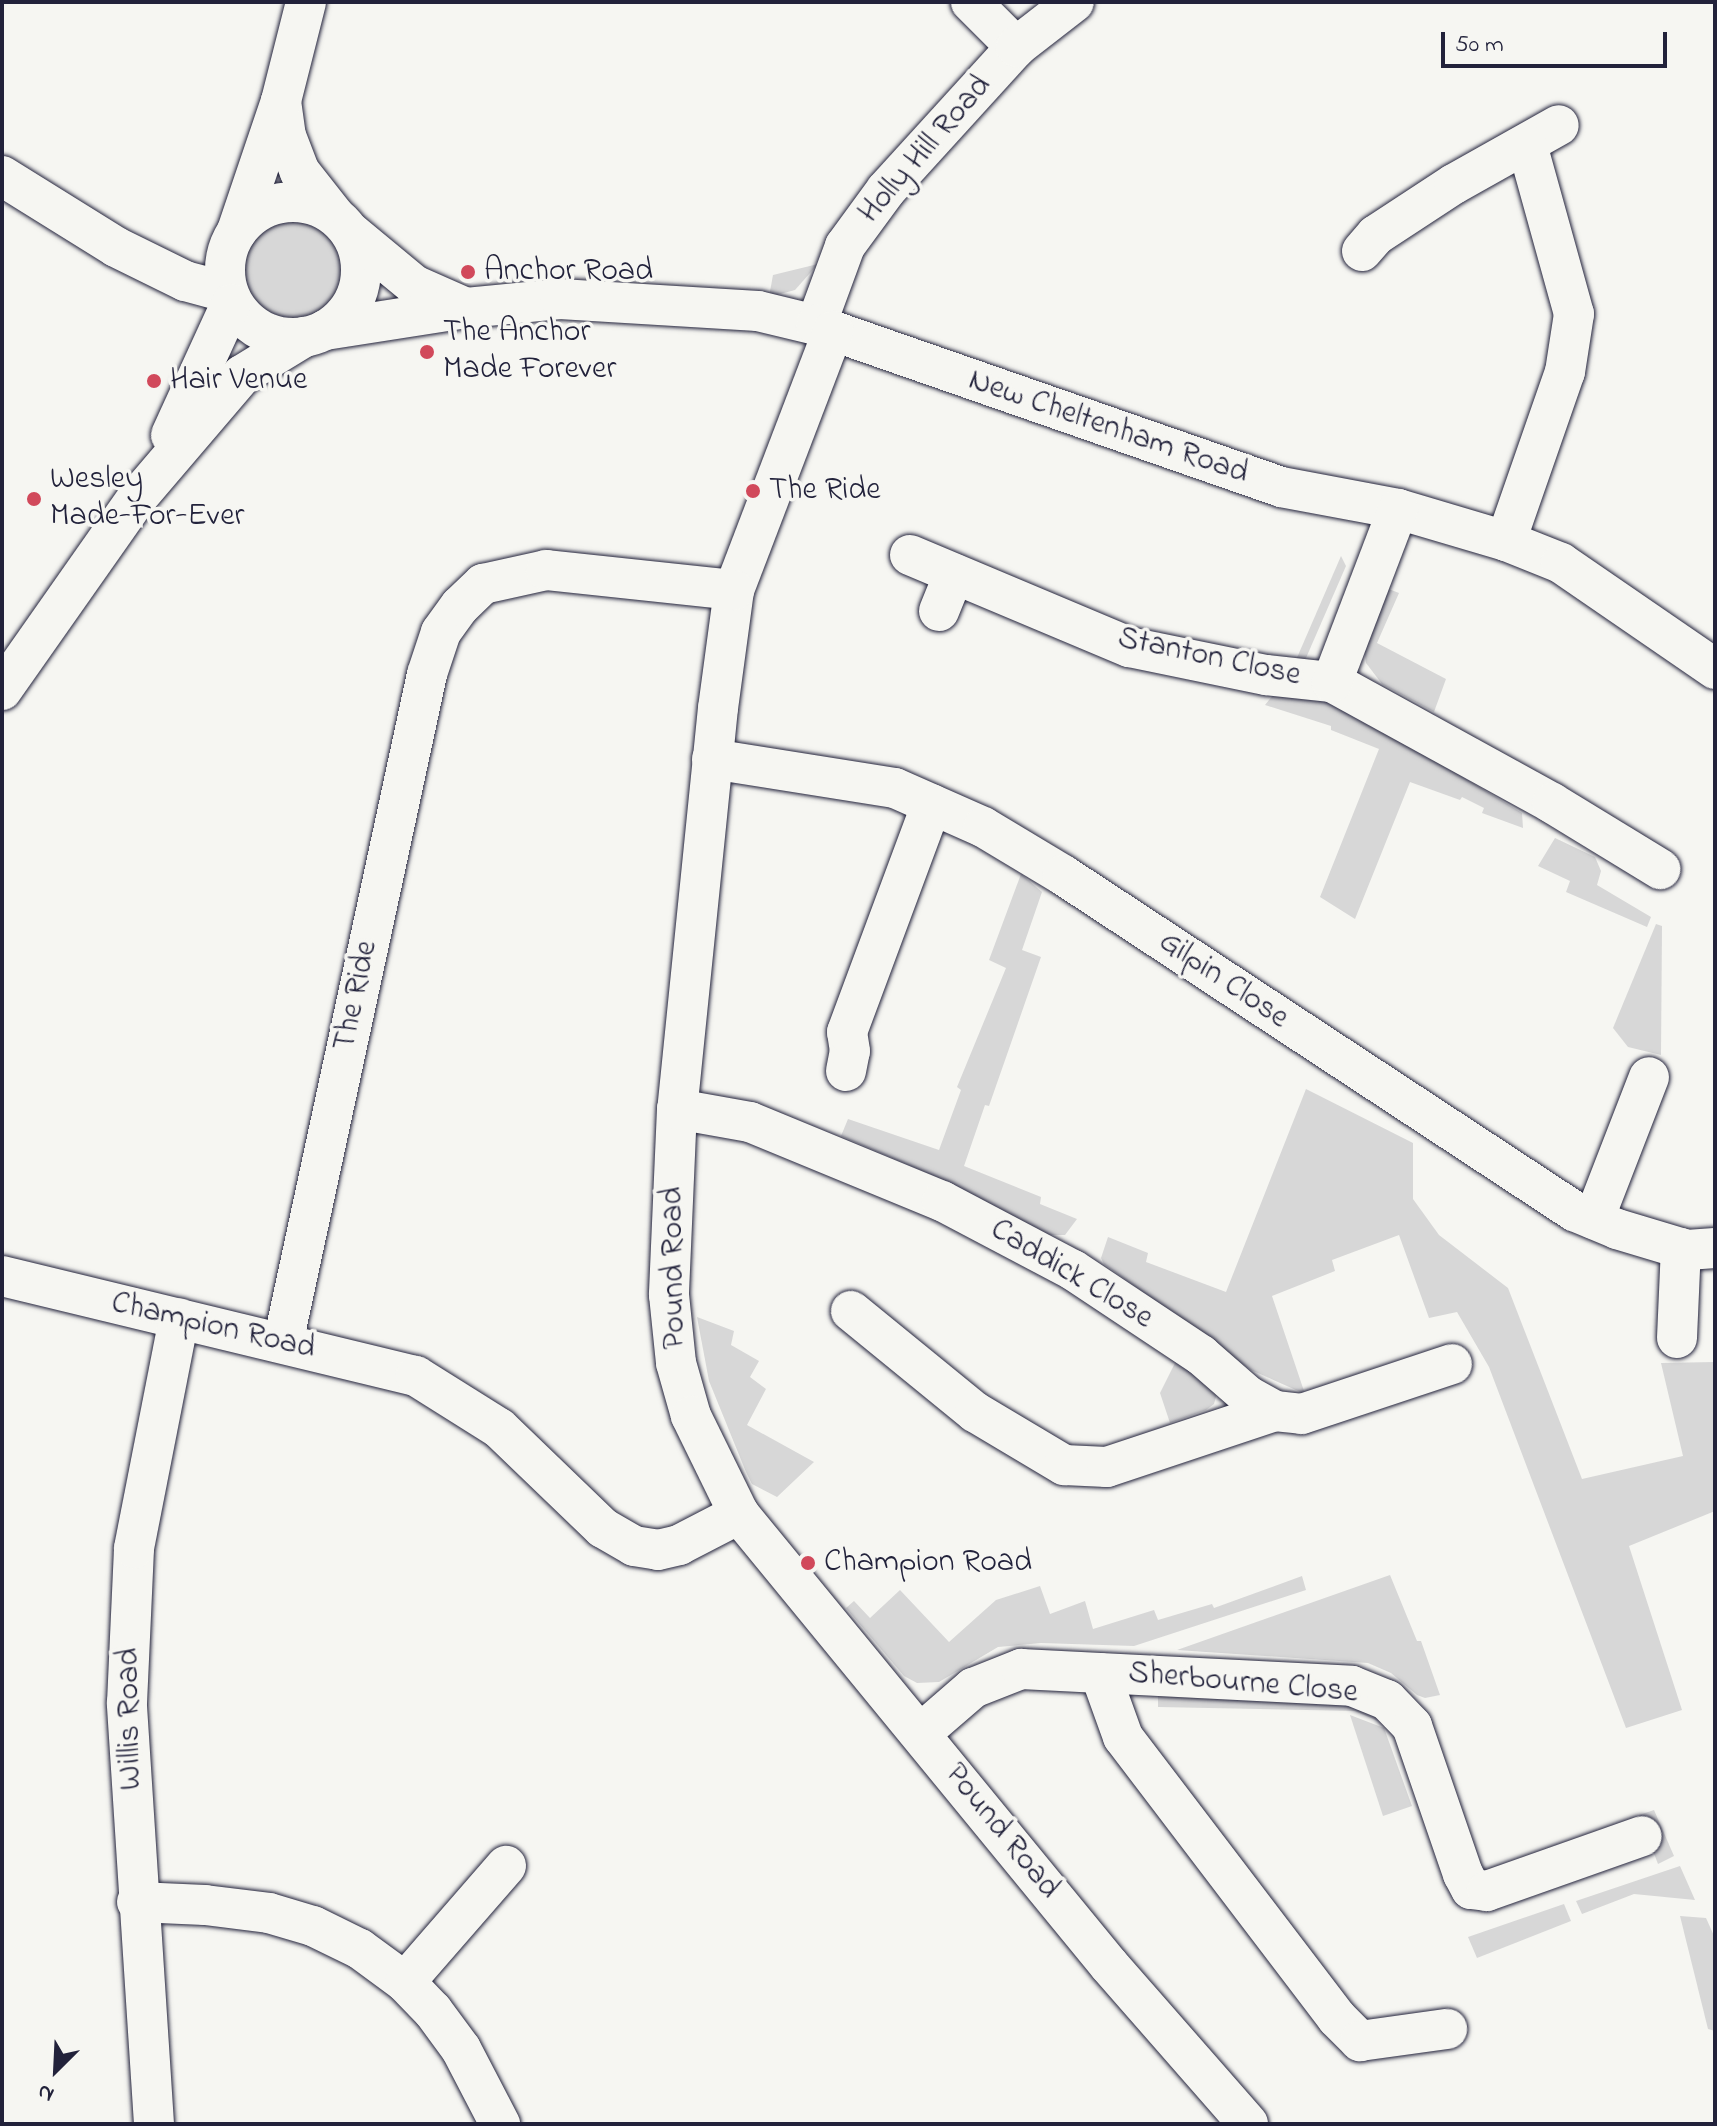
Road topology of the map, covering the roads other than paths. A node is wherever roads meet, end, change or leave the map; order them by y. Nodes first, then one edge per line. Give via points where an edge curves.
1 (306, 2) edge
2 (971, 2) edge
3 (1074, 2) edge
4 (1016, 47) junction
5 (281, 101) junction
6 (2, 176) edge
7 (342, 223) junction
8 (234, 236) junction
9 (116, 247) junction
10 (1362, 251) dead end
11 (228, 298) junction
12 (466, 308) junction
13 (824, 328) junction
14 (314, 334) junction
15 (137, 498) junction
16 (1398, 509) junction
17 (1506, 541) junction
18 (910, 555) dead end
19 (954, 574) junction
20 (734, 590) junction
21 (939, 611) dead end
22 (1715, 669) edge
23 (1332, 682) junction
24 (2, 690) edge
25 (712, 759) junction
26 (932, 804) junction
27 (1660, 869) dead end
28 (846, 1071) dead end
29 (1649, 1077) dead end
30 (677, 1109) junction
31 (1594, 1219) junction
32 (1698, 1248) edge
33 (2, 1276) edge
34 (851, 1311) dead end
35 (179, 1318) junction
36 (1677, 1338) dead end
37 (283, 1343) junction
38 (1452, 1364) dead end
39 (1275, 1411) junction
40 (739, 1514) junction
41 (1100, 1673) junction
42 (921, 1733) junction
43 (1642, 1836) dead end
44 (506, 1866) dead end
45 (137, 1902) junction
46 (405, 1982) junction
47 (1447, 2029) dead end
48 (154, 2124) edge
49 (500, 2124) edge
50 (1248, 2124) edge

1 - 5 street
2 - 4 street
3 - 4 street, Holly Hill Road
4 - 13 street, Holly Hill Road via 886,190 853,235 835,269
5 - 7 street via 286,136 300,172
5 - 8 street
6 - 9 street
7 - 8 street via 300,202 282,203 265,208
7 - 12 street, New Cheltenham Road via 414,285
7 - 14 street via 360,258 360,286 341,319
8 - 9 street via 218,253 195,258
8 - 11 street via 226,261
9 - 11 street
10 - 17 street via 1376,235 1454,184 1543,135 1574,314 1565,372
11 - 14 street via 263,331 289,338
11 - 15 street via 201,375
12 - 13 street, New Cheltenham Road via 560,299 758,311
12 - 14 street, New Cheltenham Road
13 - 16 street, New Cheltenham Road via 1281,487
13 - 20 street, Pound Road
14 - 15 street via 242,375
15 - 24 street
16 - 17 street, New Cheltenham Road
16 - 23 street, Stanton Close
17 - 22 street, New Cheltenham Road via 1561,563
18 - 19 street, Stanton Close
19 - 21 street
19 - 23 street, Stanton Close via 1129,647 1266,675
20 - 25 street, Pound Road
20 - 37 street, The Ride via 546,570 483,584 441,632 427,674
23 - 27 street, Stanton Close
25 - 26 street, Gilpin Close via 895,788
25 - 30 street, Pound Road
26 - 28 street via 847,1032
26 - 31 street, Gilpin Close via 983,827 1063,875 1501,1166
29 - 31 street
30 - 39 street, Caddick Close via 750,1122 942,1201 1073,1270
30 - 40 street, Pound Road via 669,1295 676,1363 691,1416
31 - 32 street, Gilpin Close
32 - 36 street
33 - 35 street, Champion Road
34 - 39 street via 975,1412 1064,1465 1107,1467
35 - 37 street, Champion Road
35 - 45 street, Willis Road via 134,1548 127,1703
37 - 40 street, Champion Road via 416,1376 461,1402 499,1428 603,1528 634,1546 658,1550 679,1545
38 - 39 street via 1302,1414
40 - 42 street, Pound Road
41 - 42 street, Sherbourne Close via 1021,1669 973,1688
41 - 43 street, Sherbourne Close via 1352,1686 1387,1700 1412,1726 1471,1889 1487,1891
41 - 47 street via 1123,1737 1337,2018 1360,2041
42 - 50 street, Pound Road via 1109,1965
44 - 46 street
45 - 46 street via 269,1913 313,1926 360,1949
45 - 48 street, Willis Road
46 - 49 street via 461,2049

